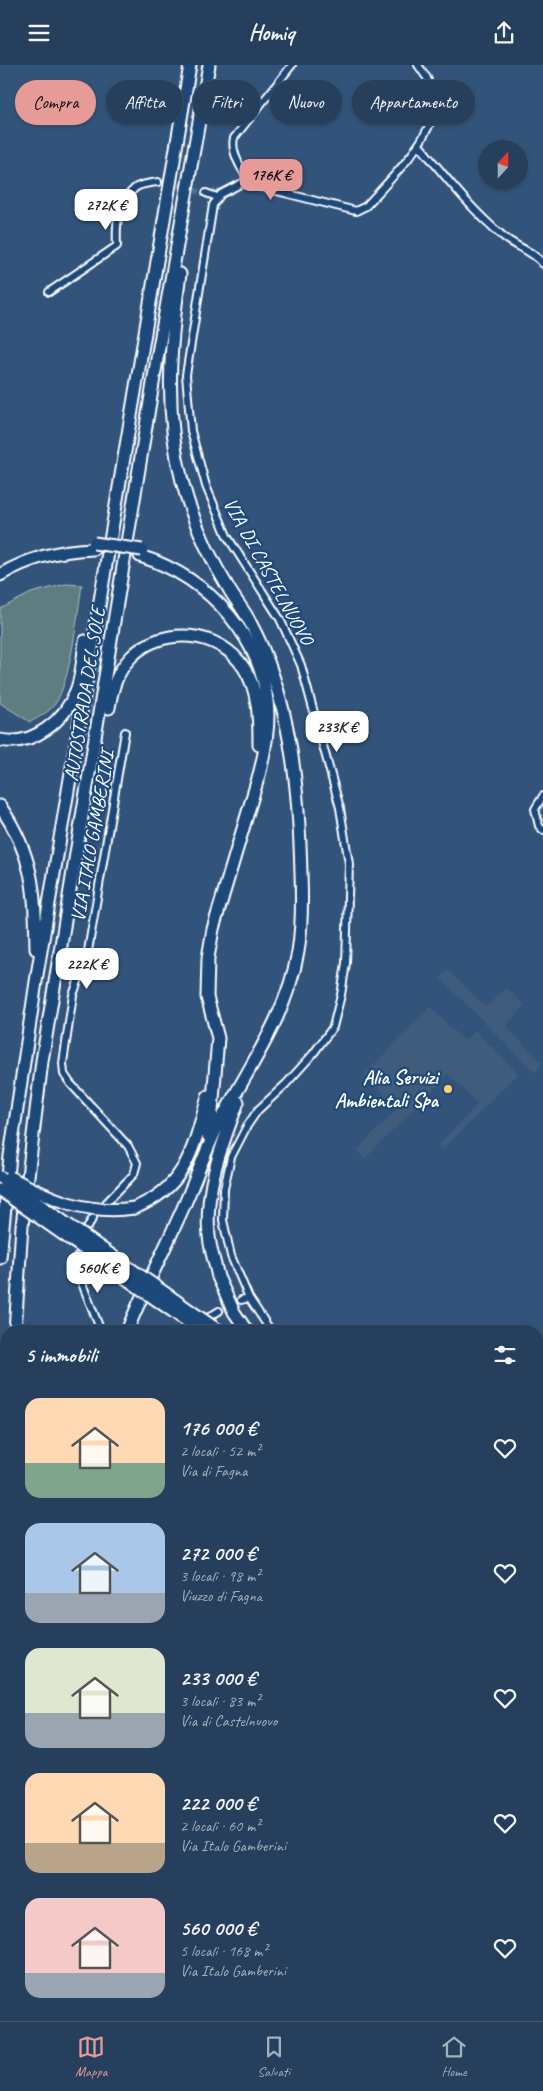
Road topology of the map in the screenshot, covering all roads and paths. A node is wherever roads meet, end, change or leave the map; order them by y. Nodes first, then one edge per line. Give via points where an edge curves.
1 (190, 65) edge
2 (209, 65) edge
3 (292, 65) edge
4 (418, 65) edge
5 (420, 146) junction
6 (248, 180) junction
7 (158, 182) tunnel mouth
8 (206, 193) tunnel mouth
9 (217, 197) junction
10 (182, 225) junction
11 (541, 256) edge
12 (543, 264) edge
13 (48, 292) dead end
14 (94, 546) junction
15 (141, 553) junction
16 (0, 567) edge
17 (0, 575) edge
18 (96, 624) junction
19 (259, 642) junction
20 (97, 731) junction
21 (126, 732) dead end
22 (0, 740) edge
23 (259, 775) junction
24 (543, 796) edge
25 (0, 806) edge
26 (543, 830) edge
27 (37, 975) junction
28 (250, 1070) junction
29 (215, 1073) junction
30 (0, 1172) edge
31 (0, 1177) edge
32 (0, 1190) edge
33 (106, 1203) dead end
34 (94, 1218) dead end
35 (88, 1226) dead end
36 (77, 1257) dead end
37 (0, 1258) edge
38 (248, 1298) junction
39 (241, 1300) tunnel mouth
40 (219, 1311) tunnel mouth
41 (209, 1317) dead end
42 (16, 1325) edge
43 (98, 1325) edge
44 (126, 1325) edge
45 (130, 1325) edge
46 (192, 1325) edge
47 (210, 1325) edge
48 (243, 1325) edge
49 (267, 1325) edge

1 - 18 highway, AUTOSTRADA DEL SOLE
2 - 10 highway, AUTOSTRADA DEL SOLE
3 - 6 street via 234,138 233,147
4 - 5 street via 427,78 437,105
5 - 6 street via 366,206 356,211 257,186
5 - 11 street via 441,173 502,236
6 - 9 street
7 - 13 street via 136,187 127,198 116,217 117,247
8 - 9 street
9 - 38 street, VIA DI CASTELNUOVO via 186,375 191,431 206,486 227,536 280,619 301,665 340,808 349,864 346,963 333,1027 297,1072 258,1110 231,1157 224,1189 223,1220 231,1256
10 - 19 highway via 184,251 170,357 173,438 182,481 200,534
10 - 20 highway, AUTOSTRADA DEL SOLE
11 - 12 street
14 - 15 highway
14 - 16 highway via 46,548
14 - 17 highway via 44,556
15 - 19 highway via 170,560 206,581 233,607
15 - 23 highway via 202,587 235,621 245,637 260,674 268,713
18 - 22 highway via 87,631 77,689 58,720 31,737
18 - 27 highway, AUTOSTRADA DEL SOLE
19 - 28 highway via 282,703 292,758 302,897 298,951 288,990 270,1035
20 - 23 highway via 106,723 113,683 122,667 138,651 163,638 179,635 205,638 231,653 243,666 254,687 259,717
20 - 42 highway, AUTOSTRADA DEL SOLE via 34,1118 22,1226
21 - 33 street, VIA ITALO GAMBERINI via 87,957 74,995 62,1063 70,1083 128,1145 138,1163 134,1174
23 - 29 highway via 208,957 207,997 218,1039
24 - 26 street via 535,809
25 - 27 highway via 24,851 35,891
27 - 37 highway, AUTOSTRADA DEL SOLE via 10,1155
28 - 45 highway via 220,1122
28 - 48 highway, bridge via 214,1168 209,1203 209,1236 218,1277
29 - 30 highway, bridge via 199,1129 182,1171 161,1195 134,1209 104,1211 59,1202
29 - 44 highway via 211,1124 205,1144
31 - 47 highway, bridge
32 - 46 highway, bridge
34 - 35 street
36 - 43 street via 77,1271
38 - 39 street
38 - 49 street, VIA DI CASTELNUOVO
40 - 41 street

